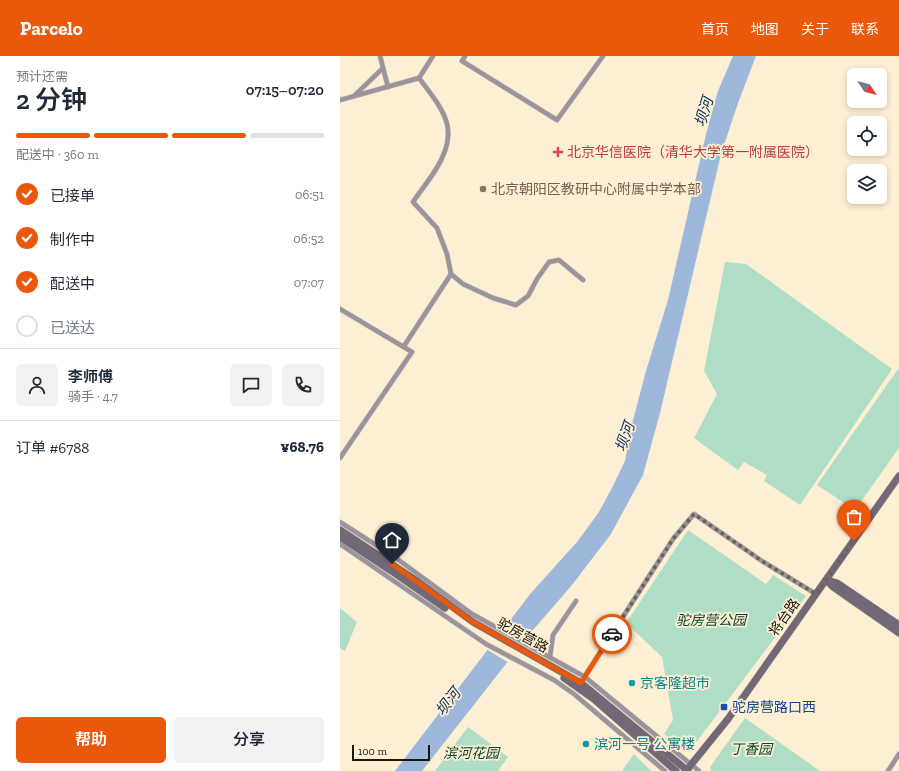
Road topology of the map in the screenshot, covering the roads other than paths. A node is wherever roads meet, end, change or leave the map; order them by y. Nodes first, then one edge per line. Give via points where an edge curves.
1 (380, 56) edge
2 (433, 56) edge
3 (465, 56) edge
4 (603, 56) edge
5 (383, 68) junction
6 (419, 78) junction
7 (388, 87) junction
8 (352, 97) junction
9 (340, 100) edge
10 (451, 274) junction
11 (583, 280) dead end
12 (340, 309) edge
13 (404, 346) junction
14 (340, 458) edge
15 (899, 476) edge
16 (340, 522) edge
17 (340, 530) edge
18 (340, 537) edge
19 (340, 544) edge
20 (826, 580) junction
21 (816, 594) junction
22 (576, 601) dead end
23 (899, 625) edge
24 (899, 632) edge
25 (494, 633) junction
26 (528, 652) junction
27 (550, 657) junction
28 (580, 685) junction
29 (899, 754) edge
30 (688, 769) edge
31 (666, 771) edge
32 (676, 771) edge
33 (699, 771) edge
34 (888, 771) edge

1 - 5 street
2 - 6 street
3 - 4 street via 462,61 557,120
5 - 7 street
5 - 8 street
6 - 7 street
6 - 10 street via 439,104 449,125 448,145 437,169 413,202 437,228
7 - 8 street
8 - 9 street
10 - 11 street via 463,284 516,305 528,296 549,262 559,260
10 - 13 street
12 - 13 street
13 - 14 street via 412,352
15 - 20 street, 将台路
16 - 25 street via 407,565
17 - 25 street, 驼房营路 via 417,581 462,615
18 - 25 street, 驼房营路 via 463,620
19 - 28 street via 486,644 554,680
20 - 21 street, 将台路
20 - 23 street via 837,583
20 - 24 street
21 - 28 street via 762,561 694,514 673,539
21 - 30 street, 将台路 via 728,719
22 - 27 street via 553,635
25 - 26 street, 驼房营路
26 - 27 street
26 - 28 street, 驼房营路
27 - 28 street
28 - 30 street, 驼房营路
28 - 31 street
28 - 32 street, 驼房营路
29 - 34 street
30 - 33 street

